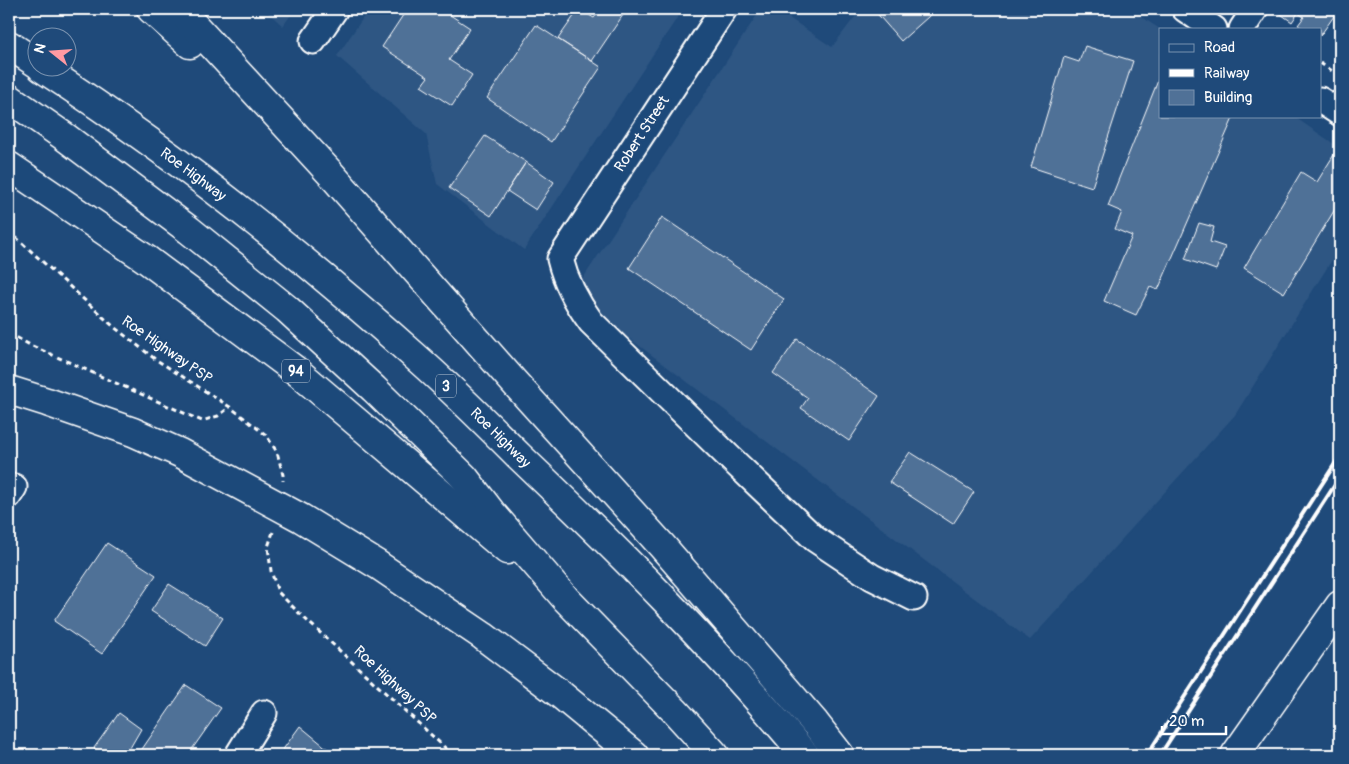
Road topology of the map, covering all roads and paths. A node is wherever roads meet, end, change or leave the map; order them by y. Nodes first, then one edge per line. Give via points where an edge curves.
1 (151, 9) edge
2 (179, 9) edge
3 (335, 9) edge
4 (724, 9) edge
5 (1185, 9) edge
6 (1255, 9) edge
7 (1213, 28) edge
8 (1243, 28) edge
9 (313, 41) dead end
10 (9, 45) edge
11 (28, 57) edge
12 (1322, 64) edge
13 (1340, 76) edge
14 (58, 78) edge
15 (9, 98) edge
16 (1322, 101) edge
17 (1340, 113) edge
18 (9, 166) edge
19 (331, 174) junction
20 (9, 231) edge
21 (9, 333) edge
22 (9, 390) edge
23 (230, 408) junction
24 (283, 483) dead end
25 (273, 532) dead end
26 (566, 598) junction
27 (914, 598) dead end
28 (1340, 605) edge
29 (264, 713) dead end
30 (238, 755) edge
31 (454, 755) edge
32 (634, 755) edge
33 (715, 755) edge
34 (805, 755) edge
35 (840, 755) edge
36 (1235, 755) edge

1 - 19 main road
2 - 19 main road
3 - 9 street
4 - 27 street, Robert Street via 560,259 564,276 591,322 816,538 872,577
5 - 7 street
6 - 8 street
10 - 11 main road
12 - 13 path
14 - 34 main road, Roe Highway / 3 via 94,101 226,200 419,360 607,539 715,652
15 - 26 main road via 118,176 288,309 464,477
16 - 17 street
18 - 26 main road, 94 via 146,259 299,373
19 - 35 main road via 663,547
20 - 23 path, Roe Highway PSP via 155,359
21 - 23 path via 202,421
22 - 32 main road via 180,453 301,518 483,636
23 - 24 path, Roe Highway PSP via 266,435 277,452 284,475
25 - 31 path, Roe Highway PSP via 268,547 278,592
26 - 33 main road
28 - 36 main road
29 - 30 street

